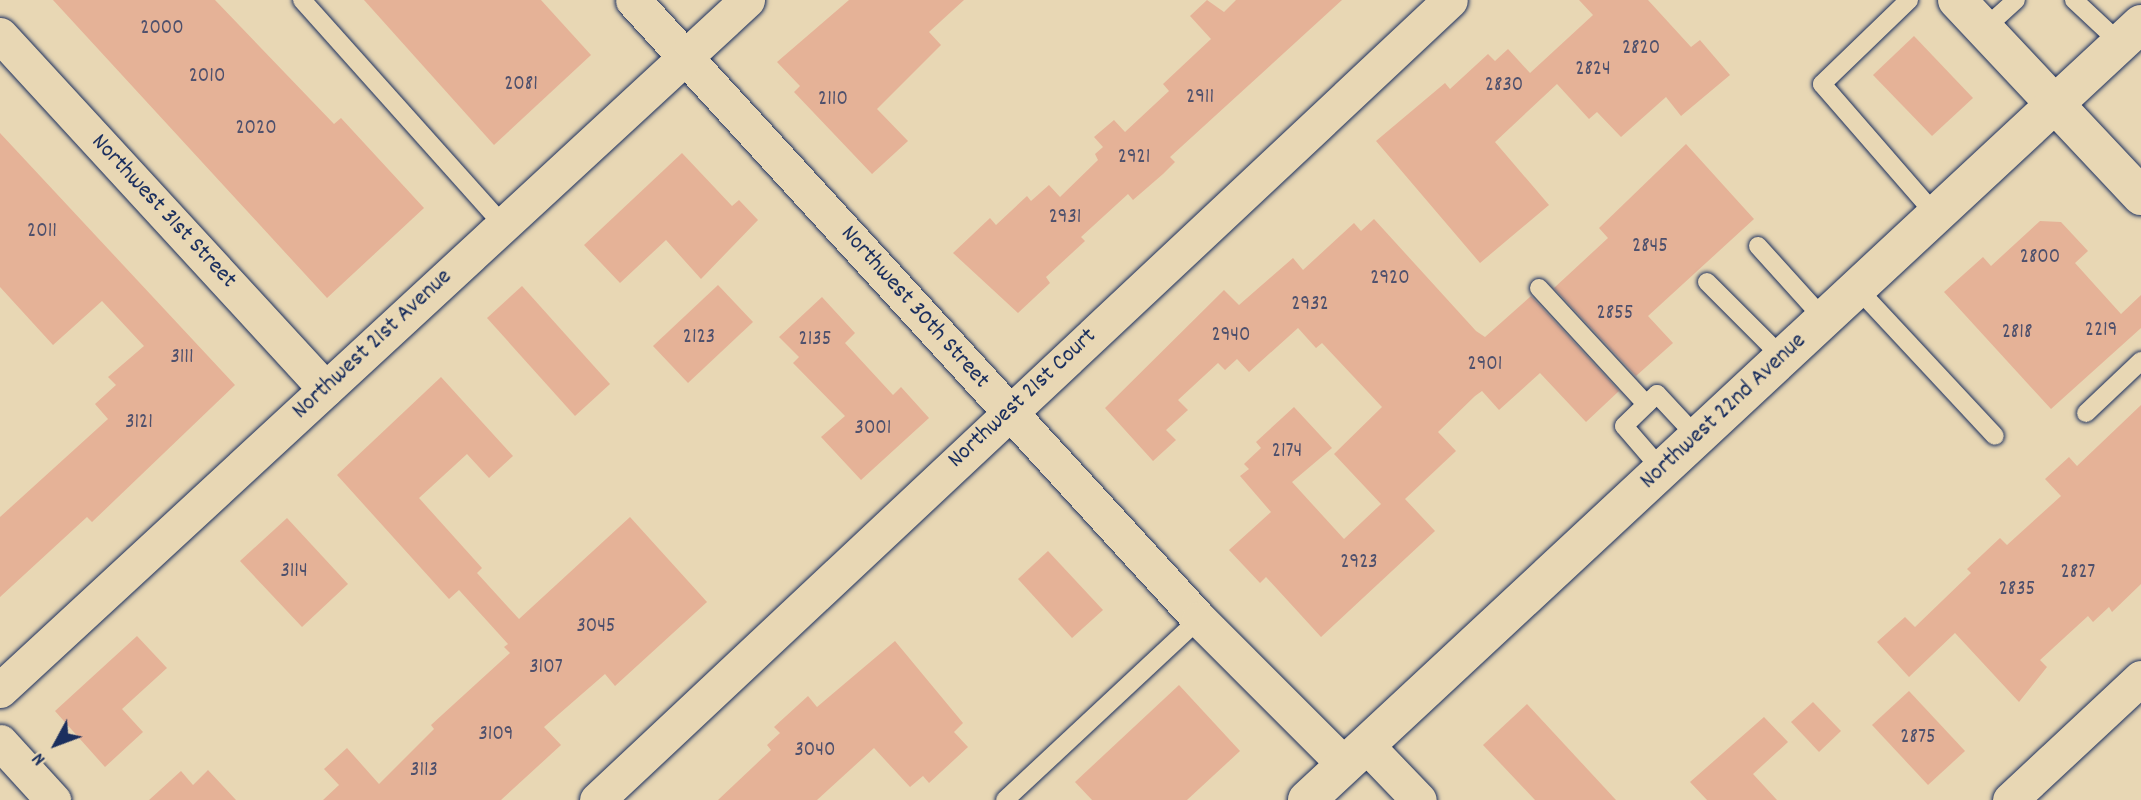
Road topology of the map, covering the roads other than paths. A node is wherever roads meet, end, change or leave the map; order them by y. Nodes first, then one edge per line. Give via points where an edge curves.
1 (302, 0) edge
2 (633, 0) edge
3 (747, 0) edge
4 (1450, 0) edge
5 (1909, 0) edge
6 (1957, 0) edge
7 (2016, 0) edge
8 (2081, 2) edge
9 (1984, 29) junction
10 (2130, 34) edge
11 (0, 35) edge
12 (685, 57) junction
13 (2053, 105) junction
14 (2141, 197) edge
15 (1936, 215) junction
16 (503, 225) junction
17 (1758, 246) dead end
18 (1707, 282) dead end
19 (1539, 288) dead end
20 (1857, 288) junction
21 (1824, 319) junction
22 (1783, 358) junction
23 (2141, 361) edge
24 (325, 389) junction
25 (1646, 404) junction
26 (1009, 412) junction
27 (2086, 413) dead end
28 (1995, 436) dead end
29 (1697, 437) junction
30 (1662, 470) junction
31 (1199, 619) junction
32 (2141, 678) edge
33 (0, 690) edge
34 (0, 742) edge
35 (1356, 755) junction
36 (53, 800) edge
37 (597, 800) edge
38 (1005, 800) edge
39 (1307, 800) edge
40 (1419, 800) edge
41 (2010, 800) edge

1 - 16 lane
2 - 12 street, Northwest 30th Street
3 - 12 street, Northwest 21st Avenue
4 - 26 street, Northwest 21st Court
5 - 15 lane via 1822,84
6 - 9 main road
7 - 9 lane
8 - 10 lane
9 - 13 main road
10 - 13 main road, Northwest 22nd Avenue
11 - 24 street, Northwest 31st Street
12 - 16 street, Northwest 21st Avenue
12 - 26 street, Northwest 30th Street
13 - 14 main road
13 - 15 main road, Northwest 22nd Avenue
15 - 20 main road, Northwest 22nd Avenue
16 - 24 street, Northwest 21st Avenue
17 - 21 lane
18 - 22 lane
19 - 25 lane
20 - 21 main road, Northwest 22nd Avenue
20 - 28 lane
21 - 22 main road, Northwest 22nd Avenue
22 - 29 main road, Northwest 22nd Avenue
23 - 27 lane
24 - 33 street, Northwest 21st Avenue
25 - 29 lane via 1657,394
25 - 30 lane via 1624,426
26 - 31 street, Northwest 30th Street
26 - 37 street, Northwest 21st Court
29 - 30 main road, Northwest 22nd Avenue
30 - 35 main road, Northwest 22nd Avenue
31 - 35 street, Northwest 30th Street
31 - 38 lane
32 - 41 street
34 - 36 street
35 - 39 main road, Northwest 22nd Avenue
35 - 40 street, Northwest 30th Street

